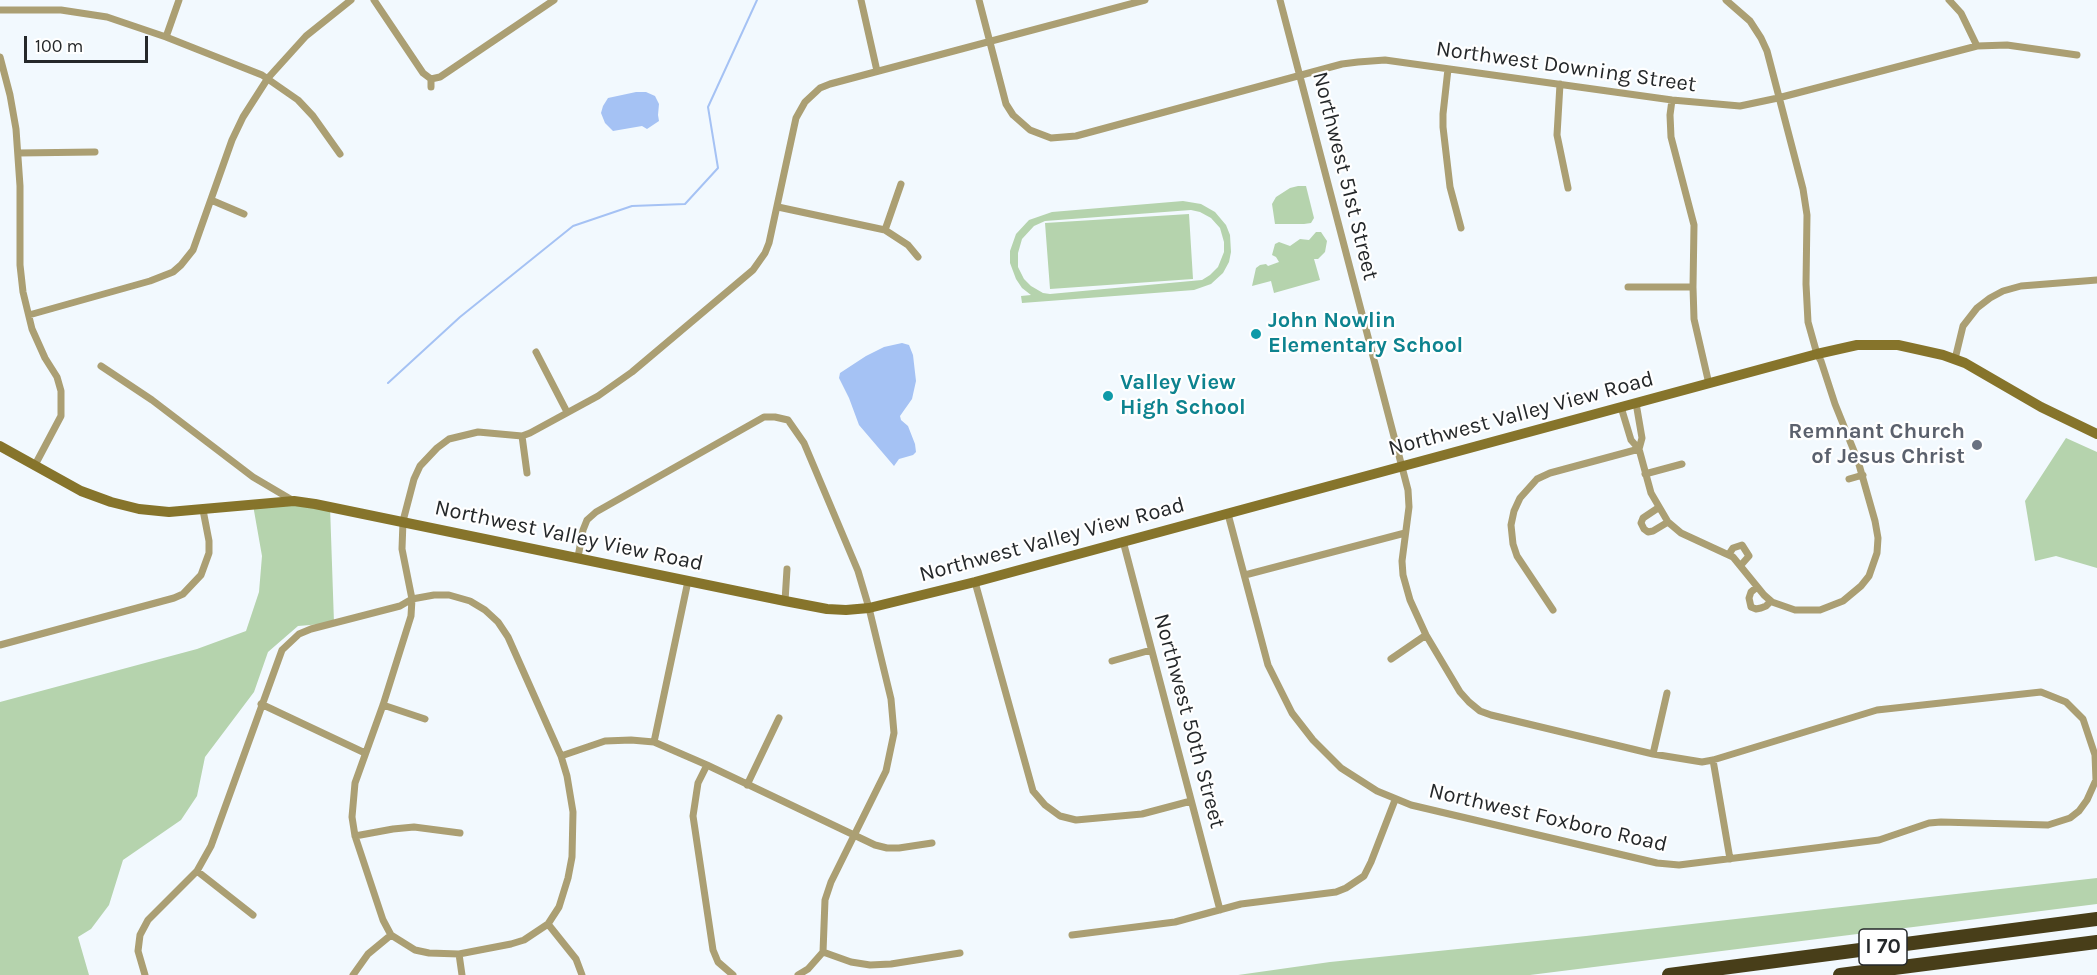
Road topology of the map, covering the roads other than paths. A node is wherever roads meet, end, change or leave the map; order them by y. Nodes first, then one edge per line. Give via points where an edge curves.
1 (179, 0) edge
2 (351, 0) edge
3 (374, 0) edge
4 (554, 0) edge
5 (861, 0) edge
6 (979, 0) edge
7 (1145, 0) edge
8 (1280, 0) edge
9 (1726, 0) edge
10 (1949, 0) edge
11 (0, 10) edge
12 (166, 37) junction
13 (989, 42) junction
14 (1977, 45) junction
15 (2077, 55) dead end
16 (0, 57) edge
17 (1448, 69) junction
18 (877, 71) junction
19 (1300, 76) junction
20 (268, 78) junction
21 (1560, 84) junction
22 (1778, 98) junction
23 (1672, 100) junction
24 (95, 152) dead end
25 (18, 153) junction
26 (340, 154) dead end
27 (902, 184) dead end
28 (1568, 188) dead end
29 (211, 200) junction
30 (778, 207) junction
31 (244, 214) dead end
32 (1461, 228) dead end
33 (885, 230) junction
34 (918, 257) dead end
35 (2097, 280) edge
36 (1628, 287) dead end
37 (1693, 287) junction
38 (29, 315) junction
39 (536, 352) dead end
40 (1817, 354) junction
41 (1955, 360) junction
42 (101, 366) dead end
43 (1709, 384) junction
44 (1635, 403) junction
45 (1620, 407) junction
46 (567, 412) junction
47 (2097, 434) edge
48 (522, 436) junction
49 (0, 446) edge
50 (1639, 449) junction
51 (1682, 464) dead end
52 (35, 465) junction
53 (1402, 466) junction
54 (527, 473) dead end
55 (1645, 474) junction
56 (1863, 475) junction
57 (1849, 479) dead end
58 (294, 501) junction
59 (1658, 508) junction
60 (202, 510) junction
61 (1228, 514) junction
62 (403, 521) junction
63 (1668, 522) junction
64 (1405, 533) junction
65 (1123, 541) junction
66 (1729, 554) junction
67 (578, 557) junction
68 (1741, 566) junction
69 (787, 569) dead end
70 (1245, 575) junction
71 (688, 581) junction
72 (975, 582) junction
73 (1757, 587) junction
74 (412, 599) junction
75 (1771, 600) junction
76 (785, 601) junction
77 (869, 608) junction
78 (1553, 610) dead end
79 (1426, 635) junction
80 (0, 645) edge
81 (1151, 650) junction
82 (1391, 659) dead end
83 (1112, 661) dead end
84 (1667, 693) dead end
85 (261, 704) junction
86 (384, 705) junction
87 (779, 718) dead end
88 (425, 719) dead end
89 (654, 742) junction
90 (365, 753) junction
91 (1653, 754) junction
92 (2095, 755) joint
93 (561, 756) junction
94 (1713, 760) junction
95 (707, 765) junction
96 (747, 784) junction
97 (1395, 800) junction
98 (1191, 801) junction
99 (460, 833) dead end
100 (855, 836) junction
101 (355, 837) junction
102 (932, 843) dead end
103 (1730, 859) junction
104 (196, 871) junction
105 (1220, 910) junction
106 (253, 915) dead end
107 (2097, 919) edge
108 (548, 924) junction
109 (391, 935) junction
110 (1072, 935) dead end
111 (2097, 942) edge
112 (823, 952) junction
113 (960, 953) dead end
114 (459, 954) junction
115 (727, 973) edge
116 (145, 975) edge
117 (353, 975) edge
118 (462, 975) edge
119 (582, 975) edge
120 (798, 975) edge
121 (1669, 975) edge
122 (1840, 975) edge

1 - 12 street
2 - 20 street via 306,36
3 - 4 street via 431,83
5 - 18 street
6 - 13 street
7 - 13 street
8 - 19 street, Northwest 51st Street
9 - 22 street via 1750,21 1761,38
10 - 14 street via 1961,12
11 - 12 street via 84,12
12 - 20 street
13 - 18 street
13 - 19 street, Northwest Downing Street via 1006,104 1013,115 1030,130 1051,138 1076,136
14 - 15 street, Northwest Downing Street
14 - 22 street, Northwest Downing Street
16 - 25 street via 14,110
17 - 19 street, Northwest Downing Street via 1385,60 1342,64
17 - 21 street, Northwest Downing Street
17 - 32 street via 1443,127 1450,187
18 - 30 street via 820,88 805,102 796,118
19 - 53 street, Northwest 51st Street
20 - 26 street via 298,100
20 - 29 street via 232,140
21 - 23 street, Northwest Downing Street
21 - 28 street via 1557,135
22 - 23 street, Northwest Downing Street via 1740,106
22 - 40 street via 1807,215 1806,297
23 - 37 street via 1671,137 1694,225
24 - 25 street
25 - 38 street via 21,278
27 - 33 street
29 - 31 street
29 - 38 street via 194,250 177,269 150,281
30 - 33 street
30 - 46 street via 769,243 753,270 612,388
33 - 34 street
35 - 41 street via 2002,291 1977,308 1963,326
36 - 37 street
37 - 43 street via 1694,319
38 - 52 street via 38,343 57,376 62,402 61,416
39 - 46 street
40 - 41 street, Northwest Valley View Road via 1878,344 1918,348
40 - 43 street, Northwest Valley View Road
40 - 56 street
41 - 47 street, Northwest Valley View Road
42 - 58 street via 254,477
43 - 44 street, Northwest Valley View Road
44 - 45 street, Northwest Valley View Road
44 - 50 street via 1642,438
45 - 50 street via 1631,440
45 - 53 street, Northwest Valley View Road
46 - 48 street
48 - 54 street
48 - 62 street via 478,432 436,448 414,479
49 - 52 street, Northwest Valley View Road
50 - 55 street
50 - 78 street via 1550,473 1537,479 1520,498 1511,525 1513,544
51 - 55 street
52 - 60 street, Northwest Valley View Road via 81,491 111,502 169,512
53 - 61 street, Northwest Valley View Road
53 - 64 street, Northwest 51st Street via 1410,499
55 - 59 street
56 - 57 street
56 - 75 street via 1878,538 1869,576 1843,601 1820,610 1795,610
58 - 60 street, Northwest Valley View Road
58 - 62 street, Northwest Valley View Road
59 - 63 street
59 - 63 street via 1643,518 1644,529 1653,531
60 - 80 street via 209,541 207,564 183,594
61 - 65 street, Northwest Valley View Road
61 - 70 street, Northwest Foxboro Road
62 - 67 street, Northwest Valley View Road
62 - 74 street via 402,549
63 - 66 street via 1681,533
64 - 70 street
64 - 79 street, Northwest 51st Street via 1403,575
65 - 72 street, Northwest Valley View Road
65 - 81 street, Northwest 50th Street
66 - 68 street
66 - 68 street via 1742,545 1749,556
67 - 71 street, Northwest Valley View Road
67 - 77 street via 582,530 596,512 764,417 775,417 788,420 804,443 858,571
68 - 73 street
69 - 76 street
70 - 97 street, Northwest Foxboro Road via 1268,665 1292,713 1341,768
71 - 76 street, Northwest Valley View Road
71 - 89 street
72 - 77 street, Northwest Valley View Road
72 - 98 street via 1033,791 1045,805 1060,816 1076,820 1142,814
73 - 75 street
73 - 75 street via 1750,592 1751,607 1761,608
74 - 85 street via 400,606 299,634 282,650
74 - 86 street via 411,616
74 - 93 street via 449,595 470,601 498,622
76 - 77 street, Northwest Valley View Road via 827,609
77 - 100 street via 891,699 894,734 886,771
79 - 82 street
79 - 91 street, Northwest 51st Street via 1460,692 1480,711
81 - 83 street
81 - 98 street, Northwest 50th Street
84 - 91 street
85 - 90 street
85 - 104 street via 217,832
86 - 88 street
86 - 90 street
87 - 96 street
89 - 93 street via 605,741
89 - 95 street
90 - 101 street via 355,783
91 - 94 street, Northwest 51st Street via 1692,761
92 - 94 street, Northwest 51st Street via 2075,709 2042,692 1877,710
92 - 103 street, Northwest Foxboro Road via 2096,780 2087,800 2079,811 2058,823 1929,823 1879,840
93 - 108 street via 573,812 572,857 559,907
94 - 103 street
95 - 96 street
95 - 115 street via 698,783 693,816 713,950
96 - 100 street
97 - 103 street, Northwest Foxboro Road via 1668,865
97 - 105 street via 1371,862 1355,883 1336,892
98 - 105 street, Northwest 50th Street
99 - 101 street via 414,827
100 - 102 street via 887,848
100 - 112 street via 825,900
101 - 109 street via 382,920
104 - 106 street
104 - 116 street via 148,920 140,935 138,951
105 - 110 street via 1175,922
107 - 121 highway, I 70
108 - 114 street via 524,940
108 - 119 street via 576,959
109 - 114 street via 429,954
109 - 117 street via 368,954
111 - 122 highway, I 70
112 - 113 street via 870,965
112 - 120 street
114 - 118 street

